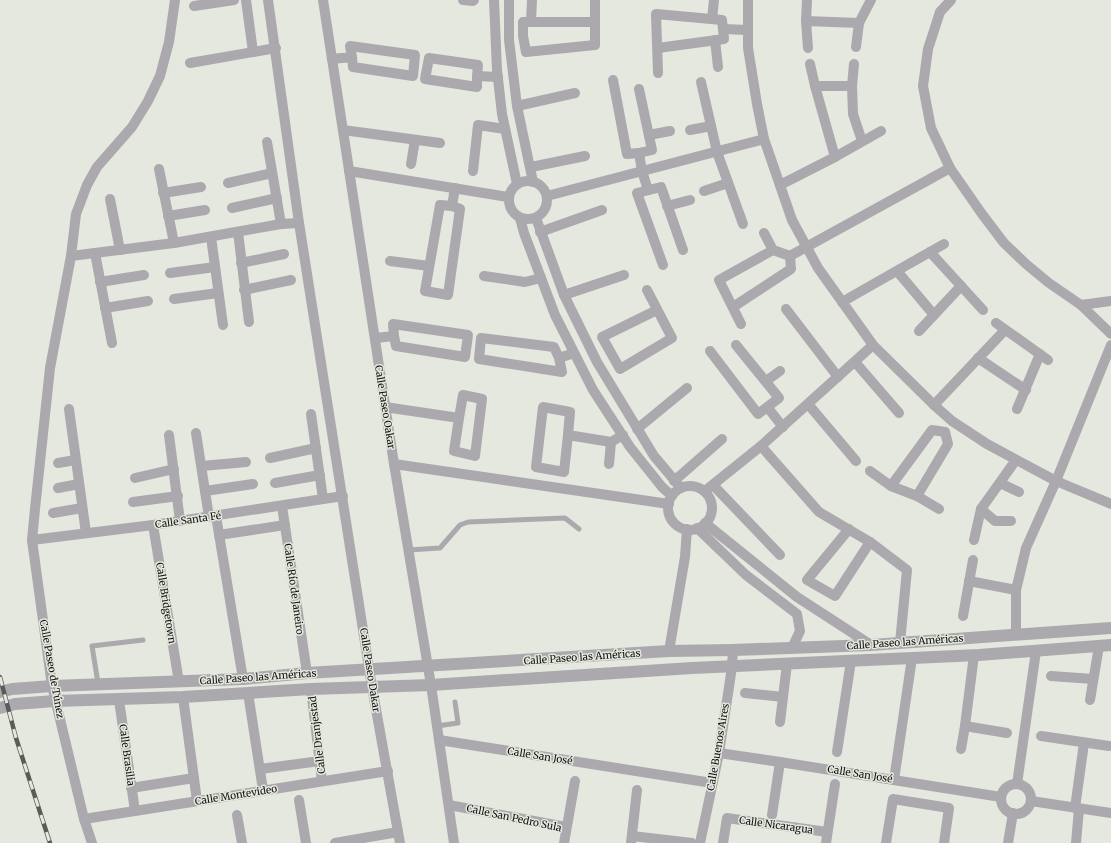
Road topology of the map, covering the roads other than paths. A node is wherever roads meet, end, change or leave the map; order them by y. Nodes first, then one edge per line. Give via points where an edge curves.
1 (175, 0) edge
2 (234, 0) edge
3 (246, 0) edge
4 (268, 0) edge
5 (323, 0) edge
6 (463, 0) edge
7 (474, 0) edge
8 (494, 0) edge
9 (509, 0) edge
10 (532, 0) edge
11 (595, 0) edge
12 (714, 0) edge
13 (748, 0) edge
14 (806, 0) edge
15 (872, 0) edge
16 (951, 0) edge
17 (194, 6) dead end
18 (712, 19) junction
19 (806, 21) junction
20 (531, 22) junction
21 (595, 22) junction
22 (859, 23) junction
23 (723, 29) junction
24 (748, 30) junction
25 (523, 36) junction
26 (509, 37) junction
27 (714, 40) junction
28 (856, 47) dead end
29 (276, 48) junction
30 (658, 48) junction
31 (808, 48) dead end
32 (253, 52) junction
33 (352, 57) junction
34 (332, 59) junction
35 (190, 63) dead end
36 (810, 64) dead end
37 (854, 64) dead end
38 (718, 67) dead end
39 (658, 73) dead end
40 (478, 76) junction
41 (498, 77) junction
42 (613, 80) dead end
43 (701, 82) dead end
44 (815, 86) junction
45 (852, 86) junction
46 (640, 89) dead end
47 (575, 93) dead end
48 (517, 106) junction
49 (711, 126) junction
50 (505, 129) junction
51 (343, 130) junction
52 (690, 130) dead end
53 (670, 131) dead end
54 (881, 131) dead end
55 (649, 135) junction
56 (764, 139) junction
57 (415, 140) junction
58 (862, 141) junction
59 (267, 142) dead end
60 (440, 143) dead end
61 (717, 152) junction
62 (639, 153) junction
63 (585, 156) dead end
64 (835, 157) junction
65 (411, 164) dead end
66 (531, 167) junction
67 (950, 168) junction
68 (159, 169) dead end
69 (349, 171) junction
70 (473, 171) dead end
71 (642, 171) junction
72 (272, 173) junction
73 (533, 182) junction
74 (228, 183) dead end
75 (728, 183) junction
76 (517, 184) junction
77 (780, 185) junction
78 (201, 187) dead end
79 (455, 188) junction
80 (648, 190) junction
81 (704, 191) dead end
82 (163, 193) junction
83 (547, 196) junction
84 (508, 197) junction
85 (276, 198) junction
86 (110, 199) dead end
87 (690, 200) dead end
88 (452, 206) junction
89 (668, 206) junction
90 (232, 208) dead end
91 (205, 210) dead end
92 (602, 210) dead end
93 (168, 216) junction
94 (520, 218) junction
95 (536, 218) junction
96 (299, 223) junction
97 (281, 224) junction
98 (743, 224) dead end
99 (238, 232) junction
100 (540, 232) junction
101 (764, 233) dead end
102 (211, 237) junction
103 (174, 243) junction
104 (944, 244) dead end
105 (806, 246) junction
106 (120, 250) junction
107 (683, 250) dead end
108 (773, 250) junction
109 (930, 252) junction
110 (95, 253) junction
111 (284, 254) dead end
112 (71, 256) junction
113 (790, 256) junction
114 (390, 261) dead end
115 (241, 263) junction
116 (663, 265) dead end
117 (429, 266) junction
118 (214, 267) junction
119 (897, 271) junction
120 (170, 273) dead end
121 (144, 275) dead end
122 (484, 276) dead end
123 (624, 276) dead end
124 (541, 278) junction
125 (291, 280) dead end
126 (100, 282) junction
127 (961, 286) junction
128 (244, 290) junction
129 (647, 290) dead end
130 (218, 293) junction
131 (564, 295) junction
132 (174, 299) dead end
133 (148, 301) dead end
134 (1111, 301) edge
135 (842, 302) junction
136 (1081, 305) junction
137 (733, 307) junction
138 (105, 308) junction
139 (786, 309) dead end
140 (657, 310) junction
141 (982, 310) dead end
142 (934, 315) junction
143 (249, 322) dead end
144 (996, 322) dead end
145 (741, 324) dead end
146 (223, 325) dead end
147 (1005, 330) junction
148 (919, 331) dead end
149 (1111, 334) edge
150 (394, 336) junction
151 (375, 338) junction
152 (112, 343) dead end
153 (736, 345) dead end
154 (873, 345) junction
155 (1111, 345) edge
156 (710, 351) dead end
157 (574, 353) junction
158 (612, 355) junction
159 (559, 358) junction
160 (978, 358) junction
161 (597, 362) junction
162 (854, 362) junction
163 (780, 371) dead end
164 (838, 377) junction
165 (766, 382) junction
166 (687, 388) dead end
167 (1026, 390) junction
168 (808, 404) junction
169 (934, 405) junction
170 (385, 407) junction
171 (768, 408) junction
172 (69, 409) dead end
173 (1017, 409) dead end
174 (899, 413) dead end
175 (311, 414) dead end
176 (458, 418) junction
177 (952, 421) junction
178 (783, 427) junction
179 (637, 429) junction
180 (945, 432) junction
181 (196, 433) dead end
182 (169, 435) dead end
183 (568, 435) junction
184 (623, 435) junction
185 (722, 439) dead end
186 (611, 442) junction
187 (761, 446) junction
188 (316, 448) junction
189 (270, 458) dead end
190 (75, 460) junction
191 (1016, 460) junction
192 (856, 461) dead end
193 (246, 462) dead end
194 (58, 463) dead end
195 (394, 464) junction
196 (609, 464) dead end
197 (202, 466) junction
198 (174, 469) junction
199 (870, 471) dead end
200 (320, 475) junction
201 (135, 478) dead end
202 (1056, 481) junction
203 (275, 482) dead end
204 (1000, 483) junction
205 (79, 484) junction
206 (253, 484) dead end
207 (678, 484) junction
208 (713, 485) junction
209 (891, 486) junction
210 (58, 488) dead end
211 (205, 491) junction
212 (705, 491) junction
213 (1019, 492) dead end
214 (178, 496) junction
215 (343, 496) junction
216 (916, 496) junction
217 (323, 499) junction
218 (670, 500) junction
219 (133, 502) dead end
220 (1111, 504) edge
221 (282, 506) junction
222 (82, 508) junction
223 (939, 509) dead end
224 (981, 509) junction
225 (53, 513) dead end
226 (213, 516) junction
227 (180, 521) junction
228 (1011, 521) dead end
229 (153, 525) junction
230 (285, 525) junction
231 (696, 527) junction
232 (579, 529) dead end
233 (849, 529) junction
234 (86, 534) junction
235 (219, 535) junction
236 (32, 540) junction
237 (974, 540) dead end
238 (870, 542) junction
239 (409, 550) junction
240 (780, 555) dead end
241 (973, 560) dead end
242 (969, 581) junction
243 (1016, 590) junction
244 (963, 616) dead end
245 (1111, 628) edge
246 (1016, 635) junction
247 (143, 640) dead end
248 (930, 641) junction
249 (900, 643) junction
250 (871, 645) junction
251 (1111, 645) edge
252 (1099, 646) junction
253 (792, 648) junction
254 (733, 650) junction
255 (669, 651) junction
256 (1036, 651) junction
257 (974, 655) junction
258 (930, 657) junction
259 (912, 658) junction
260 (851, 661) junction
261 (787, 664) junction
262 (428, 666) junction
263 (732, 667) junction
264 (370, 670) junction
265 (307, 673) junction
266 (1051, 676) dead end
267 (243, 679) junction
268 (1093, 679) junction
269 (180, 682) junction
270 (98, 684) junction
271 (431, 685) junction
272 (52, 686) junction
273 (372, 687) junction
274 (18, 689) junction
275 (311, 689) junction
276 (0, 692) edge
277 (248, 693) junction
278 (744, 693) dead end
279 (183, 697) junction
280 (783, 697) junction
281 (119, 700) junction
282 (1090, 700) dead end
283 (55, 701) junction
284 (455, 702) dead end
285 (20, 703) junction
286 (0, 708) edge
287 (780, 722) dead end
288 (437, 726) junction
289 (965, 726) junction
290 (1007, 733) dead end
291 (1041, 736) dead end
292 (439, 740) junction
293 (1084, 743) junction
294 (1109, 746) dead end
295 (961, 750) dead end
296 (837, 752) dead end
297 (719, 754) junction
298 (320, 761) junction
299 (780, 762) junction
300 (260, 769) junction
301 (388, 771) junction
302 (194, 778) junction
303 (894, 780) junction
304 (322, 781) junction
305 (575, 782) dead end
306 (712, 784) junction
307 (835, 784) dead end
308 (923, 784) junction
309 (1017, 784) junction
310 (132, 788) junction
311 (263, 790) junction
312 (637, 790) dead end
313 (1001, 797) junction
314 (299, 800) dead end
315 (196, 801) junction
316 (1031, 801) junction
317 (920, 802) junction
318 (449, 805) junction
319 (1077, 808) junction
320 (135, 811) junction
321 (1013, 813) junction
322 (1111, 813) edge
323 (237, 815) dead end
324 (772, 815) dead end
325 (84, 819) junction
326 (566, 827) junction
327 (398, 832) junction
328 (827, 832) junction
329 (631, 839) edge
330 (92, 843) edge
331 (242, 843) edge
332 (306, 843) edge
333 (335, 843) edge
334 (400, 843) edge
335 (454, 843) edge
336 (564, 843) edge
337 (692, 843) edge
338 (700, 843) edge
339 (723, 843) edge
340 (826, 843) edge
341 (886, 843) edge
342 (944, 843) edge
343 (1008, 843) edge
344 (1076, 843) edge

1 - 112 street, Calle Paseo de Túnez via 169,42 160,76 132,127 97,167 87,185 76,214
2 - 17 street
3 - 32 street
4 - 29 street
5 - 34 street, Calle Paseo Oakar
6 - 7 street
8 - 41 street
9 - 26 street
10 - 20 street
11 - 21 street
12 - 18 street
13 - 24 street
14 - 19 street
15 - 22 street
16 - 67 street via 940,12 928,49 923,86 931,128
18 - 23 street via 722,20
18 - 30 street via 656,14
19 - 22 street
19 - 31 street
20 - 21 street
20 - 25 street via 523,22
21 - 25 street via 595,45 526,52
22 - 28 street
23 - 24 street
23 - 27 street via 724,39
24 - 56 street via 748,48
25 - 26 street
26 - 48 street
27 - 30 street
27 - 38 street
29 - 32 street
29 - 96 street
30 - 39 street
32 - 35 street
33 - 33 street via 350,46 415,56 413,76 353,67
33 - 34 street
34 - 51 street, Calle Paseo Oakar
36 - 44 street
37 - 45 street
40 - 40 street via 478,65 429,58 425,79 477,87
40 - 41 street
41 - 50 street
42 - 62 street via 627,154
43 - 49 street
44 - 45 street
44 - 64 street
45 - 58 street via 853,114
46 - 55 street
47 - 48 street
48 - 66 street
49 - 52 street
49 - 61 street
50 - 70 street via 478,125
50 - 76 street
51 - 57 street
51 - 69 street, Calle Paseo Oakar
53 - 55 street
54 - 58 street
55 - 62 street via 652,150
56 - 61 street
56 - 77 street
57 - 60 street
57 - 65 street
58 - 64 street
59 - 72 street
61 - 71 street
61 - 75 street
62 - 71 street
63 - 66 street
64 - 77 street
66 - 73 street
67 - 105 street
67 - 136 street via 1004,243 1049,283
68 - 82 street
69 - 79 street
69 - 151 street, Calle Paseo Oakar
71 - 80 street
71 - 83 street
72 - 74 street
72 - 85 street
73 - 76 street
73 - 83 street via 542,187
75 - 81 street
75 - 98 street
76 - 84 street
77 - 105 street via 792,220
78 - 82 street
79 - 84 street
79 - 88 street
80 - 89 street via 661,187
80 - 116 street via 637,193
82 - 93 street
83 - 95 street via 546,206
84 - 94 street via 512,212
85 - 90 street
85 - 97 street
86 - 106 street
87 - 89 street
88 - 117 street via 440,206
88 - 117 street via 460,209 448,295 425,291
89 - 107 street
91 - 93 street
92 - 100 street
93 - 103 street
94 - 95 street
94 - 124 street
95 - 100 street
96 - 97 street
96 - 215 street
97 - 99 street
99 - 102 street
99 - 115 street
100 - 131 street
101 - 108 street
102 - 103 street
102 - 118 street
103 - 106 street
104 - 109 street
105 - 113 street
105 - 135 street
106 - 110 street
108 - 113 street
108 - 137 street via 719,280
109 - 119 street
109 - 127 street
110 - 112 street
110 - 126 street
111 - 115 street
112 - 236 street, Calle Paseo de Túnez via 50,368
113 - 137 street via 791,269
114 - 117 street
115 - 128 street
118 - 120 street
118 - 130 street
119 - 135 street
119 - 142 street
121 - 126 street
122 - 124 street via 524,282
123 - 131 street
124 - 157 street via 554,315
125 - 128 street
126 - 138 street
127 - 141 street
127 - 142 street
128 - 143 street
129 - 140 street
130 - 132 street
130 - 146 street
131 - 161 street
133 - 138 street
134 - 136 street
135 - 154 street
136 - 149 street
137 - 145 street
138 - 152 street
139 - 164 street
140 - 158 street via 602,337
140 - 158 street via 672,338 620,369
142 - 148 street
144 - 147 street
147 - 160 street
147 - 167 street via 1044,357
150 - 150 street via 393,324 468,335 466,357 396,346
150 - 151 street
151 - 170 street, Calle Paseo Oakar
153 - 165 street
154 - 162 street
154 - 169 street
155 - 202 street
156 - 171 street via 758,414
157 - 159 street
157 - 184 street via 593,390
158 - 161 street
159 - 159 street via 554,347 481,338 479,359 562,372
160 - 167 street
160 - 169 street
161 - 179 street
162 - 164 street
162 - 174 street
163 - 165 street
164 - 168 street
165 - 171 street via 779,398
166 - 179 street
167 - 173 street
168 - 178 street
168 - 192 street
169 - 177 street
170 - 176 street
170 - 195 street, Calle Paseo Oakar
171 - 178 street
172 - 190 street
175 - 188 street
176 - 176 street via 463,395 482,399 475,456 454,451
177 - 180 street
177 - 191 street
178 - 187 street
179 - 207 street via 654,456
180 - 209 street via 932,430
180 - 216 street via 948,444
181 - 197 street
182 - 198 street
183 - 183 street via 570,412 544,407 536,467 564,472
183 - 186 street
184 - 186 street
184 - 218 street
185 - 207 street
186 - 196 street
187 - 208 street
187 - 233 street via 819,512
188 - 189 street
188 - 200 street
190 - 194 street
190 - 205 street
191 - 202 street
191 - 204 street
193 - 197 street
195 - 218 street
195 - 239 street, Calle Paseo Oakar
197 - 211 street
198 - 201 street
198 - 214 street
199 - 209 street
200 - 203 street
200 - 217 street
202 - 220 street
202 - 243 street via 1026,548
204 - 213 street
204 - 224 street
205 - 210 street
205 - 222 street
206 - 211 street
207 - 212 street via 694,486
207 - 218 street
208 - 212 street
208 - 240 street
209 - 216 street
211 - 226 street
212 - 231 street via 709,496 711,514
214 - 219 street
214 - 227 street
215 - 217 street, Calle Santa Fé
215 - 264 street, Calle Paseo Dakar
216 - 223 street
217 - 221 street, Calle Santa Fé
218 - 231 street via 669,512 673,521 682,528
221 - 226 street, Calle Santa Fé
221 - 230 street, Calle Río de Janeiro
222 - 225 street
222 - 234 street
224 - 228 street via 996,521
224 - 237 street
226 - 227 street, Calle Santa Fé
226 - 235 street
227 - 229 street, Calle Santa Fé
229 - 234 street, Calle Santa Fé
229 - 269 street, Calle Bridgetown
230 - 235 street
230 - 265 street, Calle Río de Janeiro
231 - 250 street
231 - 253 street via 746,575 797,614 800,631
231 - 255 street via 685,557
232 - 239 lane via 565,518 468,522 460,525 440,548
233 - 238 street
233 - 238 street via 807,580 835,596
234 - 236 street, Calle Santa Fé
235 - 267 street
236 - 272 street, Calle Paseo de Túnez
238 - 249 street via 907,570
239 - 262 street, Calle Paseo Oakar
241 - 242 street
242 - 243 street
242 - 244 street
243 - 246 street
245 - 246 street, Calle Paseo las Américas
246 - 248 street, Calle Paseo las Américas
247 - 270 lane via 92,646
248 - 249 street, Calle Paseo las Américas
248 - 258 street
249 - 250 street, Calle Paseo las Américas
250 - 253 street, Calle Paseo las Américas
251 - 252 street, Calle Paseo las Américas
252 - 256 street, Calle Paseo las Américas
252 - 268 street
253 - 254 street, Calle Paseo las Américas
254 - 255 street, Calle Paseo las Américas
254 - 263 street, Calle Buenos Aires
255 - 262 street, Calle Paseo las Américas
256 - 257 street, Calle Paseo las Américas
256 - 309 street
257 - 258 street, Calle Paseo las Américas
257 - 289 street
258 - 259 street, Calle Paseo las Américas
259 - 260 street, Calle Paseo las Américas
259 - 303 street
260 - 261 street, Calle Paseo las Américas
260 - 296 street
261 - 263 street, Calle Paseo las Américas
261 - 280 street
262 - 264 street, Calle Paseo las Américas
262 - 271 street
263 - 271 street, Calle Paseo las Américas
263 - 297 street, Calle Buenos Aires
264 - 265 street, Calle Paseo las Américas
264 - 273 street, Calle Paseo Dakar
265 - 267 street, Calle Paseo las Américas
266 - 268 street
267 - 269 street, Calle Paseo las Américas
268 - 282 street
269 - 270 street, Calle Paseo las Américas
270 - 272 street, Calle Paseo las Américas
271 - 273 street, Calle Paseo las Américas
271 - 288 street
272 - 274 street, Calle Paseo las Américas
272 - 283 street, Calle Paseo de Túnez
273 - 275 street, Calle Paseo las Américas
273 - 301 street, Calle Paseo Dakar
274 - 276 street, Calle Paseo las Américas
274 - 285 street
275 - 277 street, Calle Paseo las Américas
275 - 298 street, Calle Dranjestad
277 - 279 street, Calle Paseo las Américas
277 - 300 street
278 - 280 street
279 - 281 street, Calle Paseo las Américas
279 - 302 street
280 - 287 street
281 - 283 street, Calle Paseo las Américas
281 - 310 street, Calle Brasilia
283 - 285 street, Calle Paseo las Américas
283 - 325 street, Calle Paseo de Túnez
284 - 288 lane via 458,723
285 - 286 street, Calle Paseo las Américas
288 - 292 street
289 - 290 street
289 - 295 street
291 - 293 street
292 - 306 street, Calle San José
292 - 318 street
293 - 294 street
293 - 319 street
297 - 299 street, Calle San José
297 - 306 street, Calle Buenos Aires
298 - 300 street
298 - 304 street, Calle Dranjestad
299 - 303 street, Calle San José
299 - 324 street
300 - 311 street
301 - 304 street, Calle Montevideo
301 - 327 street, Calle Paseo Dakar
302 - 310 street
302 - 315 street
303 - 308 street, Calle San José
304 - 311 street, Calle Montevideo
305 - 326 street
306 - 338 street, Calle Buenos Aires
307 - 328 street, Calle Nicaragua
308 - 313 street, Calle San José
308 - 317 street
309 - 313 street via 1010,785
309 - 316 street via 1025,786 1030,793
310 - 320 street, Calle Brasilia
311 - 315 street, Calle Montevideo
312 - 329 street
313 - 321 street via 1006,810
314 - 332 street
315 - 320 street, Calle Montevideo
316 - 319 street
316 - 321 street via 1021,813
317 - 341 street via 893,799
317 - 342 street via 949,808
318 - 326 street, Calle San Pedro Sula
318 - 335 street
319 - 322 street
319 - 344 street
320 - 325 street, Calle Montevideo
321 - 343 street
323 - 331 street
325 - 330 street, Calle Paseo de Túnez
326 - 336 street, Calle San Pedro Sula
327 - 333 street
327 - 334 street, Calle Paseo Dakar
328 - 339 street, Calle Nicaragua via 727,818
328 - 340 street, Calle Nicaragua
329 - 337 street

